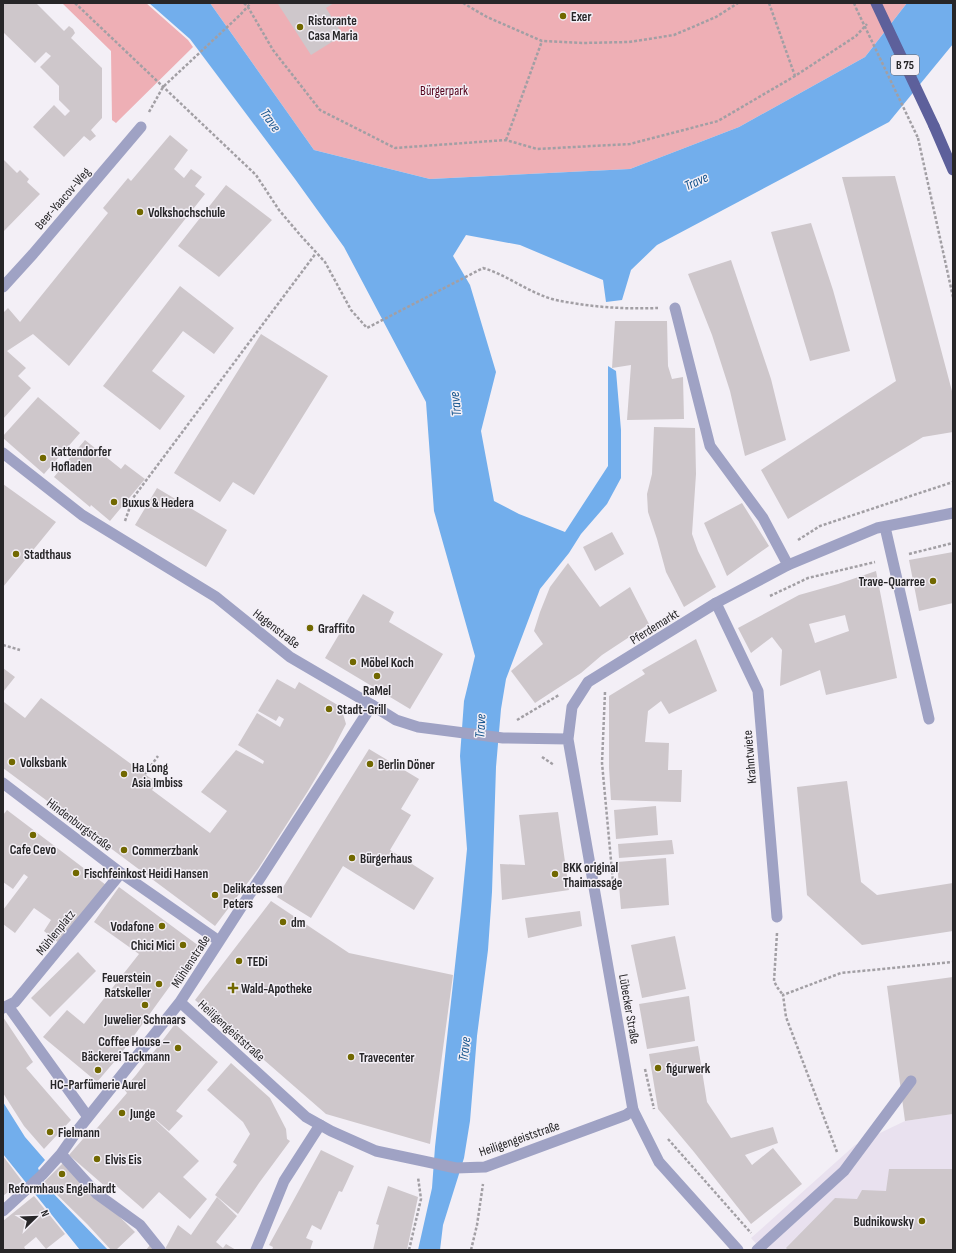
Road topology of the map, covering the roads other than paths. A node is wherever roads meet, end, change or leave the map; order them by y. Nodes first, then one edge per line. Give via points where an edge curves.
1 (876, 3) edge
2 (141, 127) road end
3 (953, 170) edge
4 (3, 287) edge
5 (675, 308) road end
6 (3, 453) edge
7 (953, 513) edge
8 (886, 527) junction
9 (788, 565) junction
10 (716, 603) junction
11 (372, 705) junction
12 (929, 719) dead end
13 (568, 739) junction
14 (3, 783) edge
15 (121, 873) junction
16 (777, 917) road end
17 (219, 941) junction
18 (180, 1002) junction
19 (5, 1007) edge
20 (911, 1081) dead end
21 (633, 1110) junction
22 (88, 1117) junction
23 (320, 1125) junction
24 (61, 1154) junction
25 (3, 1211) edge
26 (759, 1248) edge
27 (160, 1250) edge
28 (256, 1250) edge
29 (738, 1250) edge

1 - 3 main road, B 75, bridge
2 - 4 street, Beer-Yaacov-Weg
5 - 9 street via 710,446 763,518
6 - 11 street, Hagenstraße via 82,515 216,597 290,657
7 - 8 street, Pferdemarkt
8 - 9 street, Pferdemarkt via 877,528
8 - 12 street
9 - 10 street, Pferdemarkt
10 - 13 street, Pferdemarkt via 588,682 572,707
10 - 16 street, Krahntwiete via 758,691
11 - 13 street, Hagenstraße via 396,720 418,727 503,738
11 - 17 street, Mühlenstraße
13 - 21 street, Lübecker Straße
14 - 15 street, Hindenburgstraße
15 - 17 street, Hindenburgstraße
15 - 19 street, Mühlenplatz via 15,1002
17 - 18 street, Mühlenstraße
18 - 22 street, Mühlenstraße
18 - 23 street, Heiligengeiststraße via 306,1117
19 - 22 street, Mühlenplatz
20 - 26 street via 844,1171
21 - 23 street, Heiligengeiststraße via 626,1115 485,1167 456,1168 376,1151
21 - 29 street, Lübecker Straße via 659,1162
22 - 24 street, Mühlenstraße
23 - 28 street via 284,1181
24 - 25 street, Mühlenstraße
24 - 27 street via 97,1194 140,1225

